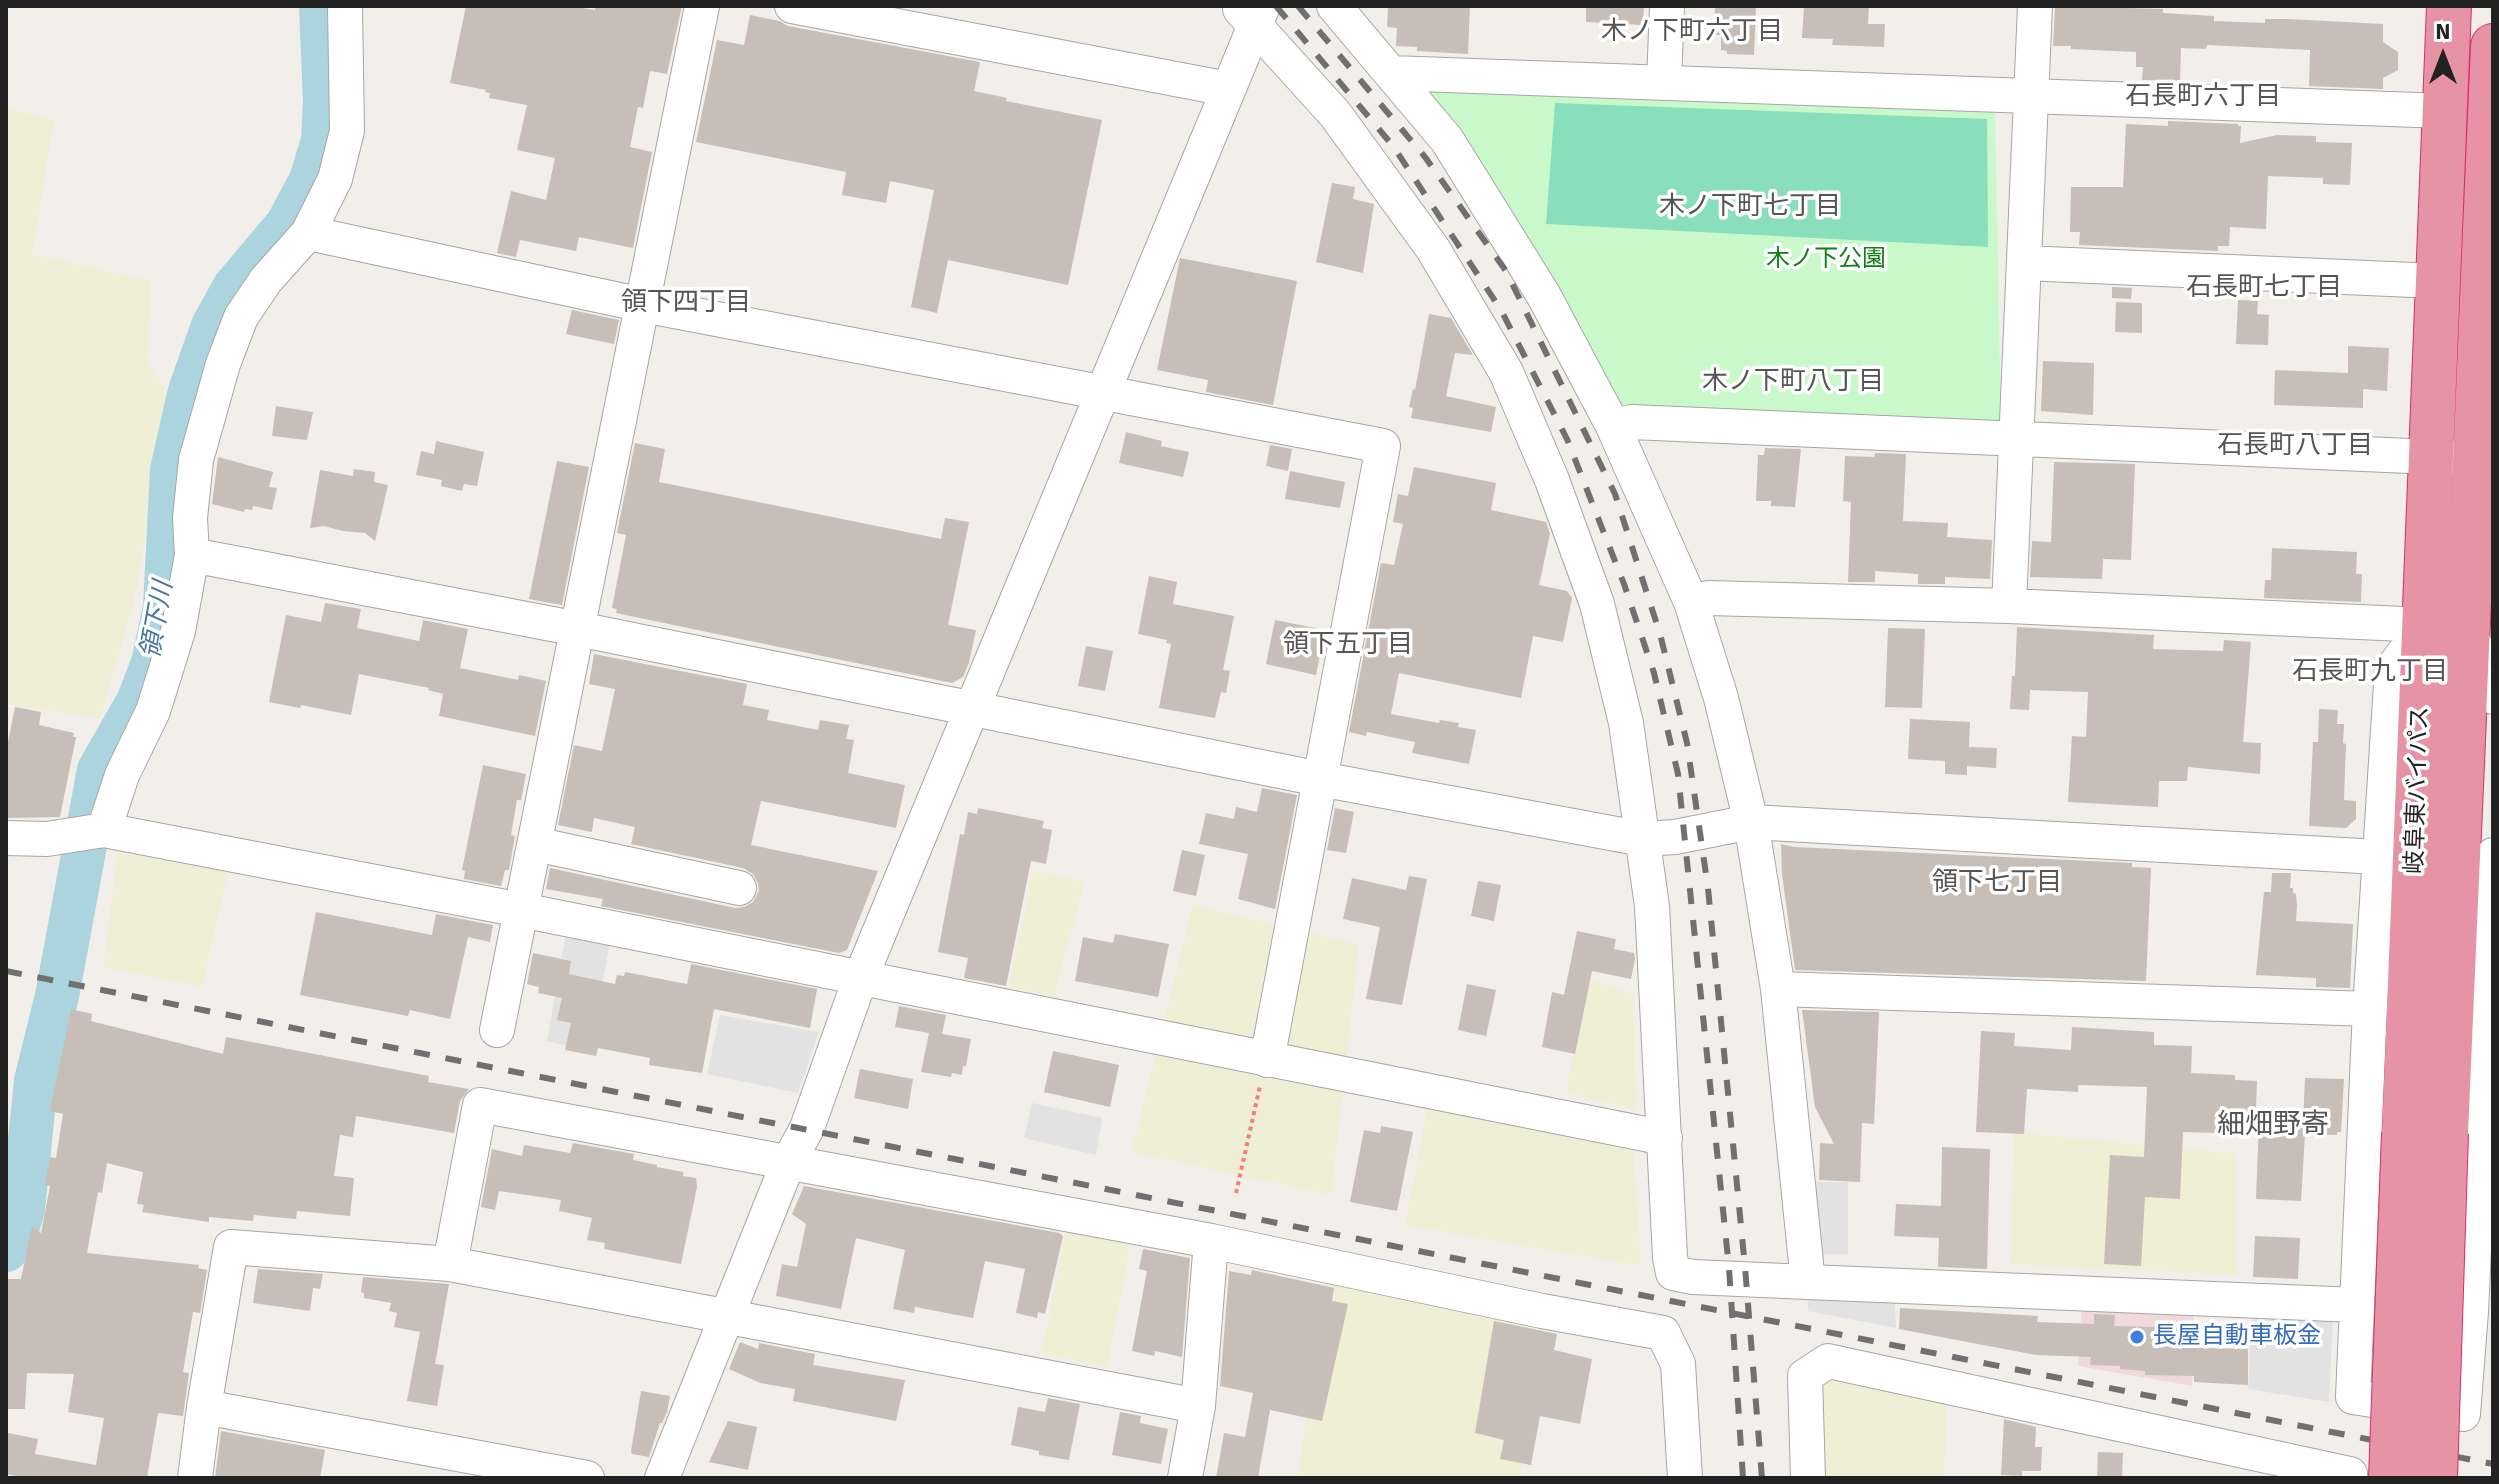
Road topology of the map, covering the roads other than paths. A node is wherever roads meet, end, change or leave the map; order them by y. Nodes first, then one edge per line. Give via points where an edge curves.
1 (345, 6) edge
2 (702, 6) edge
3 (792, 6) edge
4 (1334, 6) edge
5 (1667, 6) edge
6 (2035, 6) edge
7 (2449, 6) edge
8 (1252, 12) edge
9 (2493, 46) edge
10 (1391, 73) junction
11 (1664, 82) junction
12 (1228, 89) junction
13 (2031, 96) junction
14 (2445, 111) junction
15 (2491, 115) edge
16 (308, 233) junction
17 (2024, 263) junction
18 (2436, 281) junction
19 (2487, 289) edge
20 (643, 305) junction
21 (1103, 391) junction
22 (1613, 426) junction
23 (2016, 440) junction
24 (2466, 459) edge
25 (192, 555) junction
26 (1691, 602) junction
27 (2009, 606) junction
28 (2446, 627) junction
29 (578, 629) junction
30 (2493, 697) edge
31 (972, 708) junction
32 (1320, 779) junction
33 (1751, 822) junction
34 (87, 832) junction
35 (6, 838) edge
36 (1643, 839) junction
37 (535, 844) junction
38 (2493, 855) edge
39 (2379, 857) junction
40 (739, 888) dead end
41 (521, 910) junction
42 (860, 979) junction
43 (1778, 989) junction
44 (2370, 1009) junction
45 (2489, 1026) edge
46 (497, 1030) dead end
47 (1267, 1060) junction
48 (2425, 1133) junction
49 (1665, 1138) junction
50 (788, 1163) junction
51 (1211, 1241) junction
52 (450, 1264) junction
53 (1808, 1282) junction
54 (2357, 1305) junction
55 (2482, 1313) edge
56 (726, 1317) junction
57 (1198, 1406) junction
58 (204, 1407) junction
59 (2365, 1477) edge
60 (195, 1478) edge
61 (587, 1478) edge
62 (662, 1478) edge
63 (1185, 1478) edge
64 (1685, 1478) edge
65 (1808, 1478) edge
66 (2435, 1478) edge

1 - 16 street via 347,131 335,179
2 - 20 street
3 - 12 street
4 - 10 street
5 - 11 street
6 - 13 street
7 - 14 highway, 岐阜東バイパス
8 - 12 street
8 - 36 street via 1335,114 1433,249 1506,372 1597,604 1626,723
9 - 15 highway, 岐阜東バイパス
10 - 11 street
10 - 22 street via 1455,153 1544,296
11 - 13 street
12 - 21 street
13 - 14 street
13 - 17 street
14 - 18 highway, 岐阜東バイパス
15 - 19 highway, 岐阜東バイパス
16 - 20 street
16 - 25 street via 241,317 223,364 196,460
17 - 18 street
17 - 23 street
18 - 24 highway, 岐阜東バイパス
19 - 24 highway, 岐阜東バイパス
20 - 21 street
20 - 29 street
21 - 31 street
21 - 32 street via 1383,446
22 - 23 street via 1632,422
22 - 26 street
23 - 24 street
23 - 27 street
24 - 28 highway, 岐阜東バイパス
25 - 29 street
25 - 34 street via 174,645 153,711
26 - 27 street via 1708,598
26 - 33 street
27 - 28 street
28 - 30 street via 2484,661
28 - 39 street via 2392,669
28 - 48 highway, 岐阜東バイパス
29 - 31 street
29 - 37 street
31 - 32 street
31 - 42 street
32 - 36 street
32 - 47 street
33 - 36 street
33 - 39 street
33 - 43 street
34 - 35 street via 47,839
34 - 41 street
36 - 49 street via 1652,906
37 - 40 street
37 - 41 street
38 - 45 street
39 - 44 street
41 - 42 street
41 - 46 street
42 - 47 street
42 - 50 street via 807,1128
43 - 44 street
43 - 53 street
44 - 54 street
45 - 55 street
47 - 49 street
48 - 59 highway, 岐阜東バイパス, bridge
48 - 66 highway, 岐阜東バイパス, bridge
49 - 53 street via 1673,1273
50 - 51 street
50 - 52 street via 480,1105
50 - 56 street
51 - 57 street
51 - 64 street via 1663,1333 1678,1364
52 - 56 street
52 - 58 street via 231,1247
53 - 54 street
54 - 55 street via 2353,1397 2463,1414
56 - 57 street
56 - 62 street
57 - 63 street
58 - 60 street
58 - 61 street
59 - 65 street via 1828,1361 1805,1376

